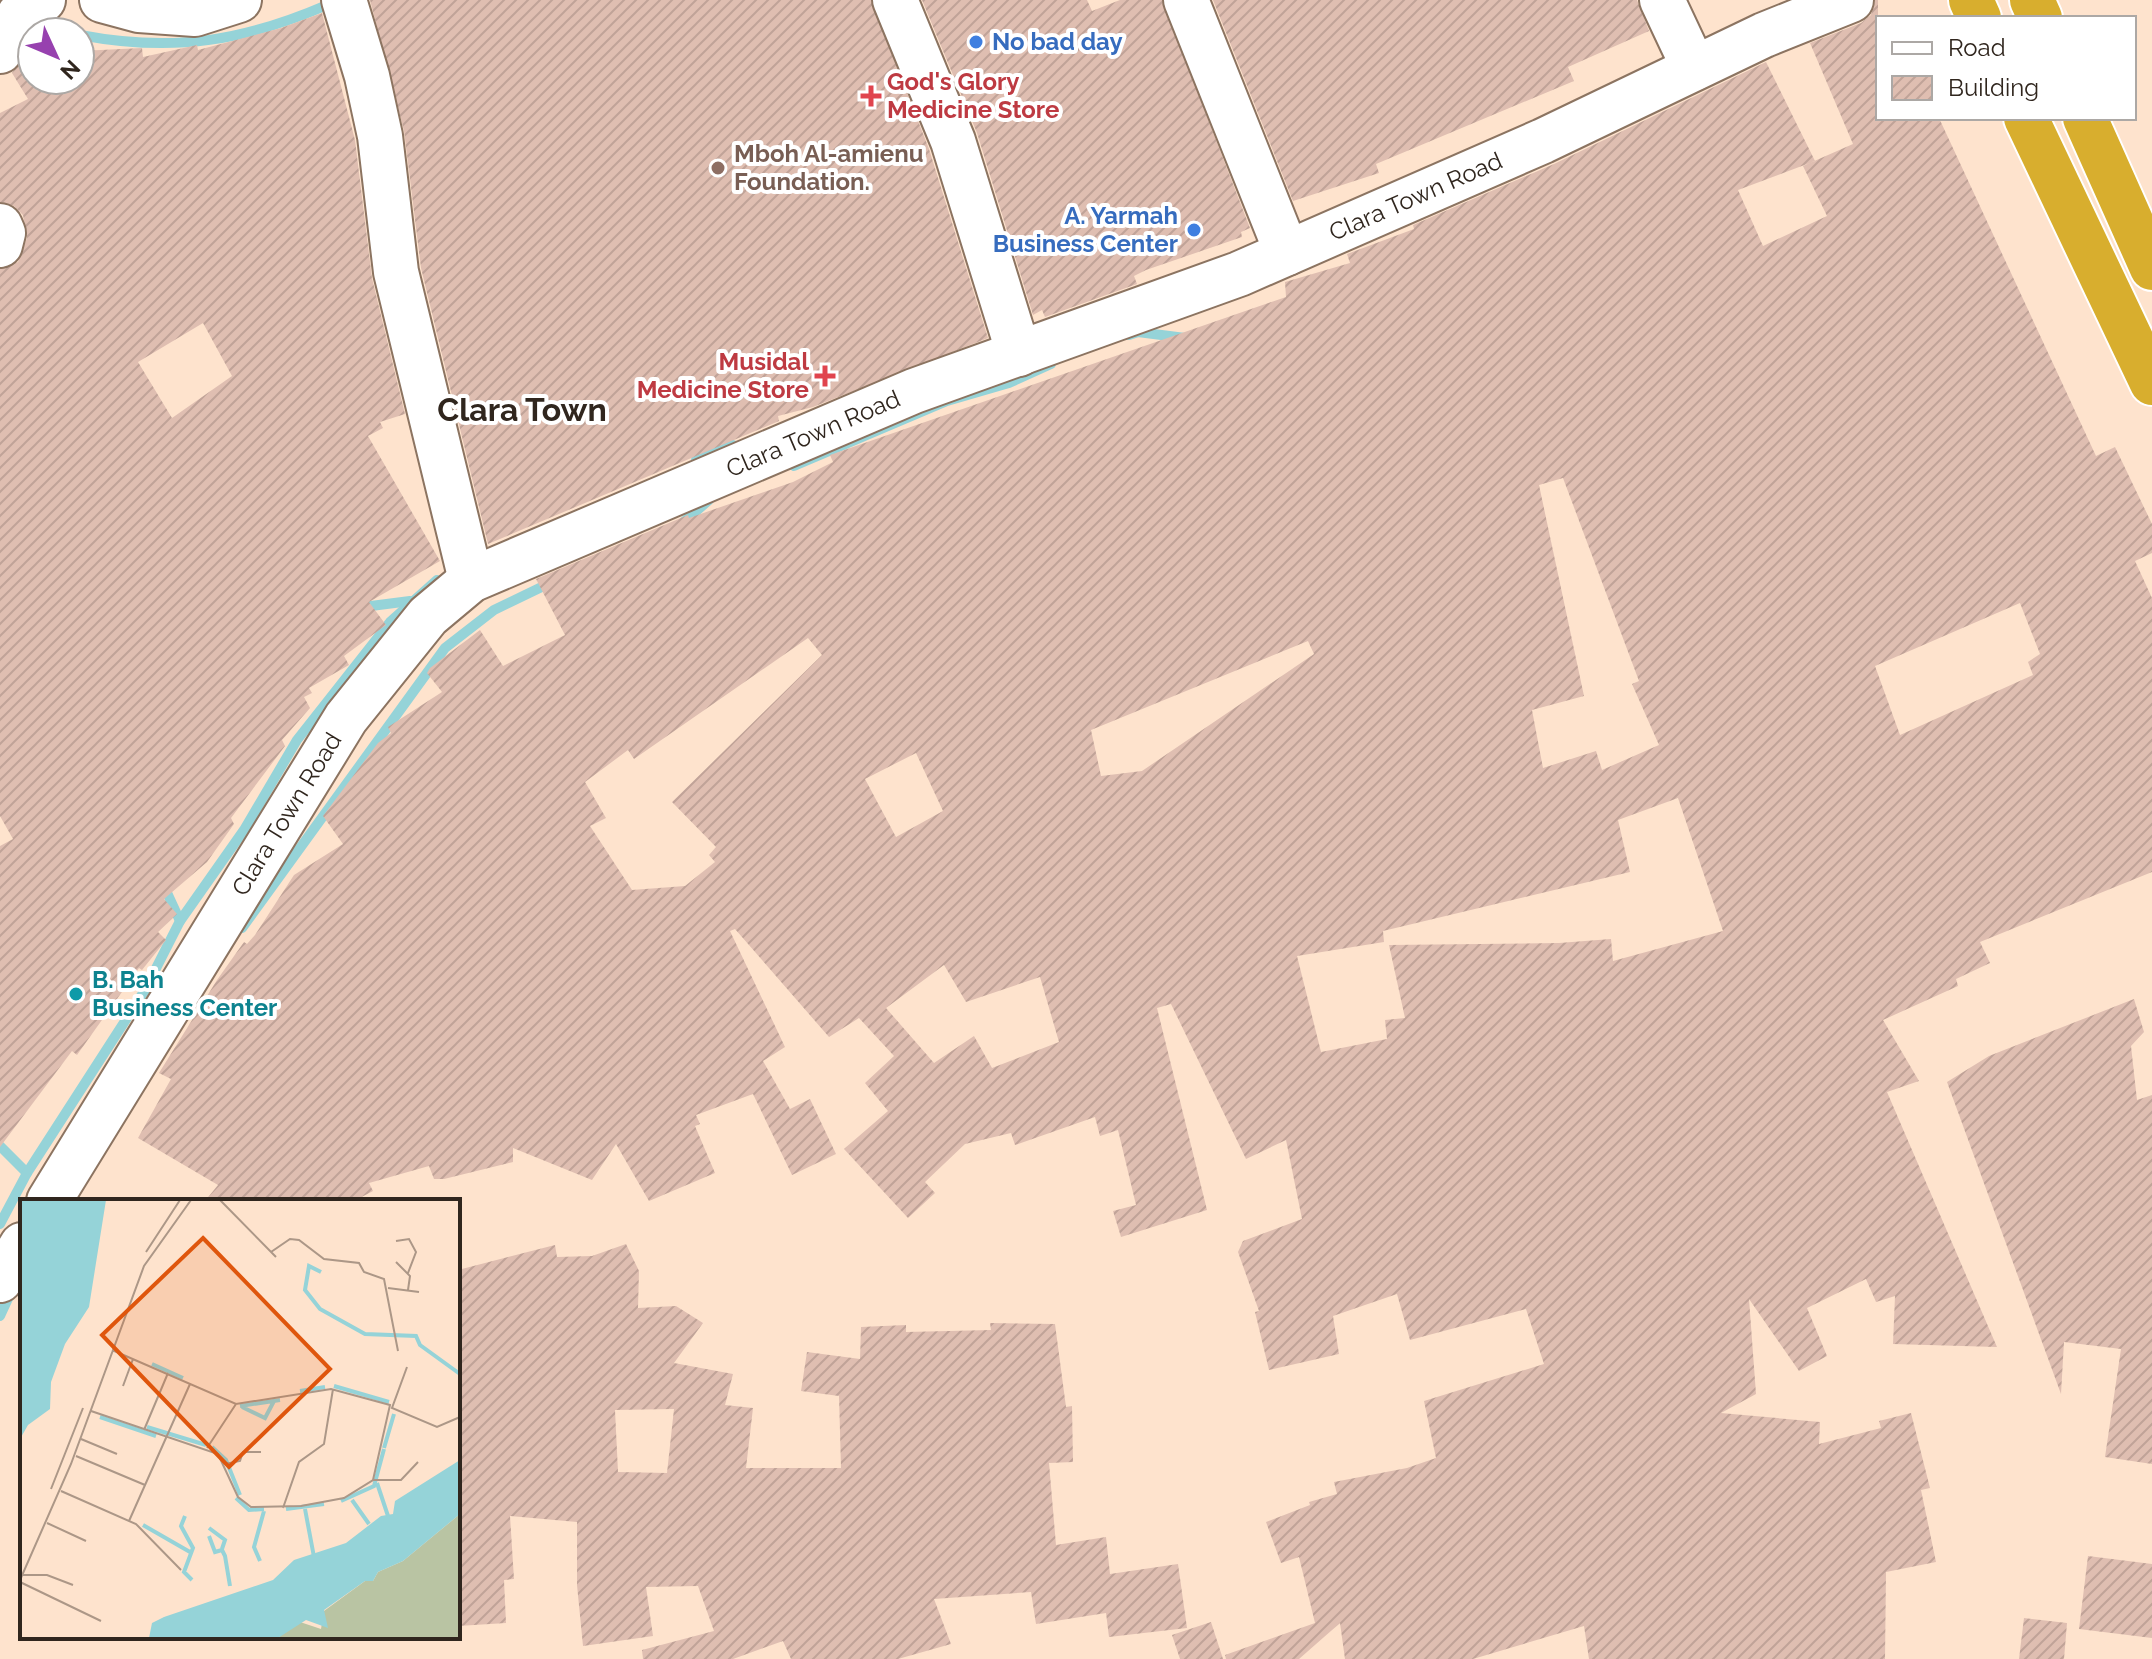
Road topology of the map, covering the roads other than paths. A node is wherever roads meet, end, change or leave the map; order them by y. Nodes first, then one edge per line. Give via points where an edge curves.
1 (43, 0) edge
2 (102, 0) edge
3 (239, 0) edge
4 (344, 0) edge
5 (895, 0) edge
6 (1186, 0) edge
7 (1662, 0) edge
8 (1851, 0) edge
9 (0, 51) edge
10 (1694, 68) junction
11 (2027, 120) edge
12 (2086, 120) edge
13 (0, 226) edge
14 (1281, 238) junction
15 (0, 245) edge
16 (2152, 268) edge
17 (1019, 354) junction
18 (2152, 383) edge
19 (471, 580) junction
20 (50, 1199) edge
21 (20, 1248) edge
22 (0, 1280) edge

1 - 9 street via 19,15
2 - 3 street via 139,10 195,14
4 - 19 street via 380,136 396,272
5 - 17 street via 953,141
6 - 14 street
7 - 10 street
8 - 10 street, Clara Town Road
10 - 14 street, Clara Town Road via 1543,141
11 - 18 highway
12 - 16 highway
13 - 15 street
14 - 17 street, Clara Town Road via 1239,274
17 - 19 street, Clara Town Road via 914,391
19 - 20 street, Clara Town Road via 428,616 346,718
21 - 22 street

